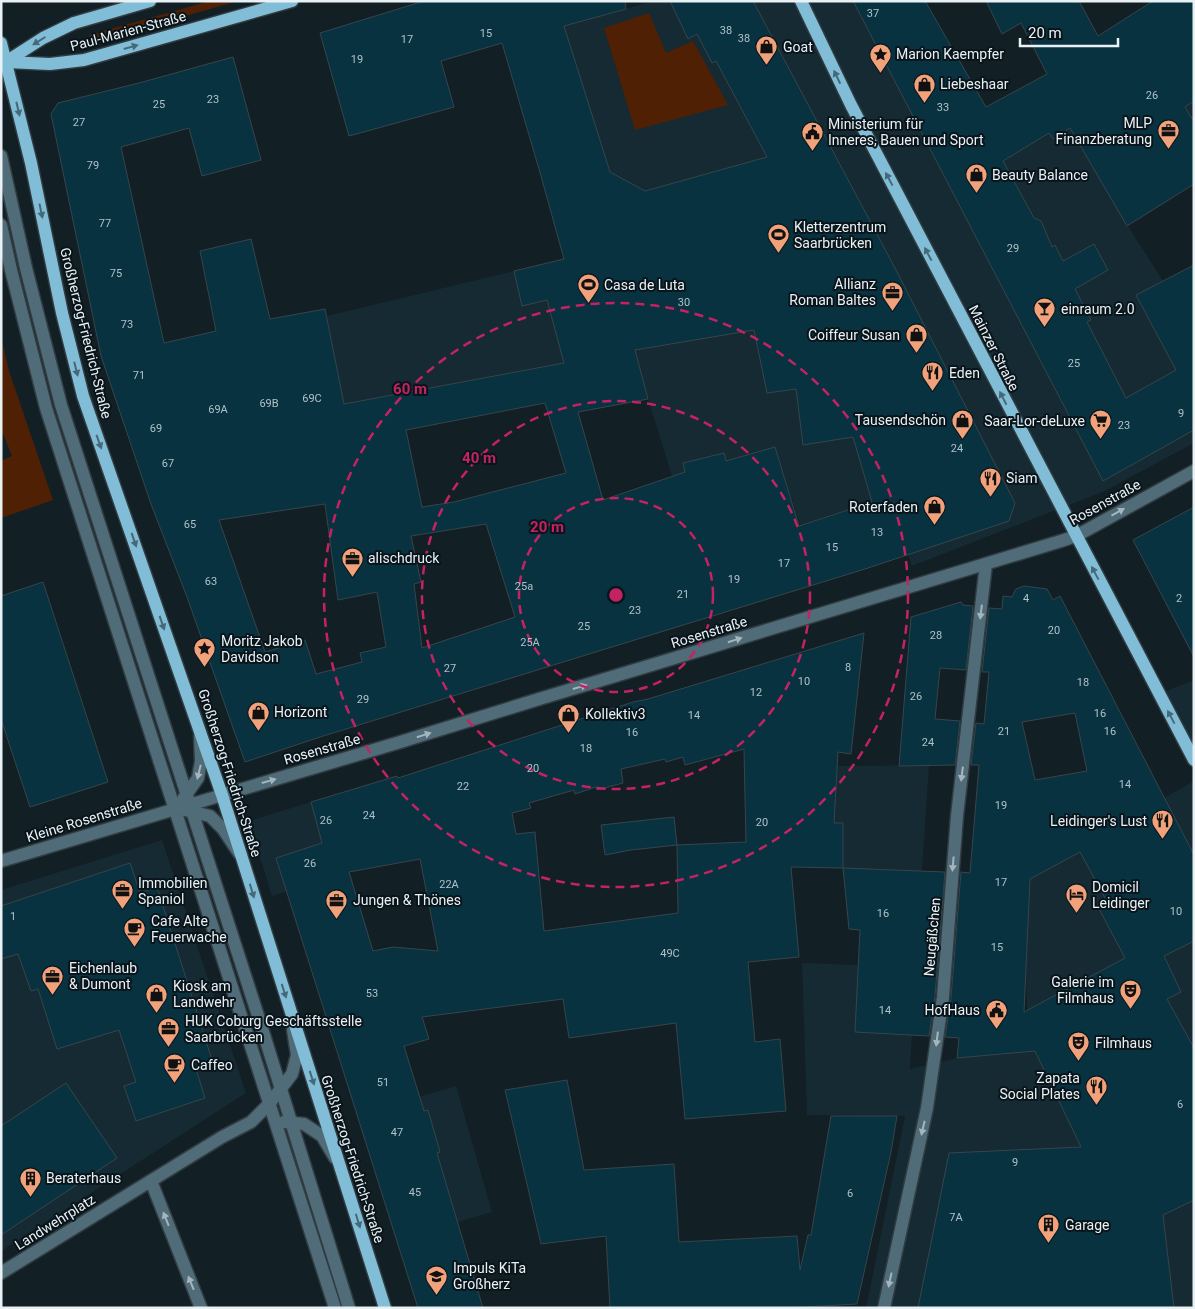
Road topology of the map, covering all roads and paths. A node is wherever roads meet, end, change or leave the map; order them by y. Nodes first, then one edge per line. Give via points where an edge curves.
1 (150, 1) edge
2 (292, 1) edge
3 (801, 1) edge
4 (1, 43) edge
5 (4, 63) edge
6 (1, 156) edge
7 (1, 224) edge
8 (1194, 471) edge
9 (1076, 536) junction
10 (986, 564) junction
11 (200, 728) junction
12 (1194, 760) edge
13 (222, 795) junction
14 (189, 803) junction
15 (175, 809) junction
16 (242, 857) junction
17 (1, 860) edge
18 (291, 1015) junction
19 (281, 1090) junction
20 (269, 1104) junction
21 (274, 1120) junction
22 (251, 1122) junction
23 (291, 1123) junction
24 (341, 1166) junction
25 (150, 1181) junction
26 (1, 1273) edge
27 (201, 1308) edge
28 (335, 1308) edge
29 (350, 1308) edge
30 (385, 1308) edge
31 (884, 1308) edge

1 -> 5 main road, Paul-Marien-Straße via 74,23
5 -> 2 main road, Paul-Marien-Straße via 50,64 84,60
9 -> 3 main road, Mainzer Straße via 851,105
4 - 5 main road, Großherzog-Friedrich-Straße
5 -> 11 main road, Großherzog-Friedrich-Straße via 83,396
6 - 14 street via 61,405
7 - 15 street via 46,408
9 -> 8 street, Rosenstraße
9 - 10 street, Rosenstraße
12 -> 9 main road, Mainzer Straße
13 -> 10 street, Rosenstraße
10 -> 31 street, Neugäßchen via 957,816 932,1080
11 - 13 main road, Großherzog-Friedrich-Straße
11 -> 14 street via 201,761
13 - 14 street, Kleine Rosenstraße
13 - 16 main road, Großherzog-Friedrich-Straße
14 - 15 street, Kleine Rosenstraße
14 - 16 street via 223,829
14 - 19 street
15 - 17 street, Kleine Rosenstraße
15 - 20 street
16 -> 18 main road, Großherzog-Friedrich-Straße
18 - 19 street, Landwehrplatz via 297,1055 292,1074
18 -> 24 main road, Großherzog-Friedrich-Straße
19 - 20 street, Landwehrplatz
19 - 23 street
20 - 21 street
20 - 22 street, Landwehrplatz
21 - 22 street, Landwehrplatz
21 - 23 street, Landwehrplatz
21 - 28 street
22 - 25 street, Landwehrplatz via 222,1136
23 - 24 street, Landwehrplatz via 304,1124 322,1136
23 - 29 street
24 -> 30 main road, Großherzog-Friedrich-Straße
25 - 26 street, Landwehrplatz
27 -> 25 street

